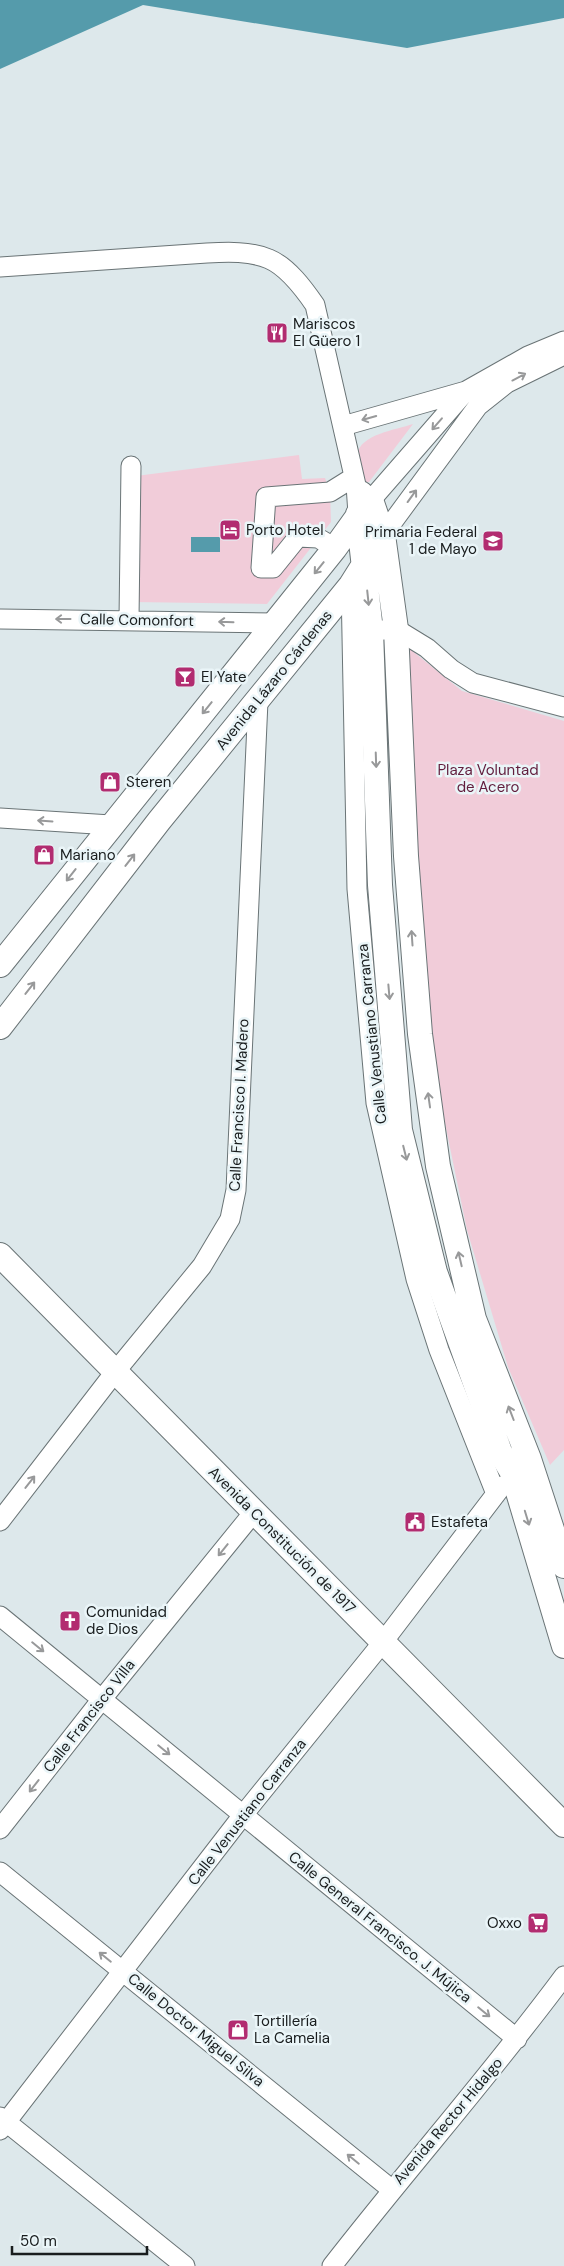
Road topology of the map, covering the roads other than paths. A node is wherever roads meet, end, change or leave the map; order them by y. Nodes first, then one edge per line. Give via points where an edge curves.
1 (0, 267) edge
2 (564, 342) edge
3 (564, 355) edge
4 (466, 391) junction
5 (343, 426) junction
6 (131, 466) dead end
7 (360, 494) junction
8 (383, 536) junction
9 (335, 548) junction
10 (364, 563) junction
11 (351, 585) junction
12 (0, 619) edge
13 (129, 619) junction
14 (274, 623) junction
15 (396, 629) junction
16 (371, 631) junction
17 (258, 701) junction
18 (564, 707) edge
19 (133, 800) junction
20 (0, 818) edge
21 (160, 821) junction
22 (111, 825) junction
23 (0, 965) edge
24 (0, 1027) edge
25 (0, 1255) edge
26 (115, 1372) junction
27 (521, 1465) junction
28 (496, 1494) junction
29 (254, 1512) junction
30 (0, 1521) edge
31 (564, 1566) edge
32 (0, 1616) edge
33 (383, 1642) junction
34 (564, 1646) edge
35 (102, 1699) junction
36 (243, 1815) junction
37 (564, 1825) edge
38 (0, 1828) edge
39 (0, 1872) edge
40 (122, 1971) junction
41 (564, 1976) edge
42 (517, 2039) junction
43 (2, 2123) edge
44 (391, 2189) junction
45 (185, 2266) edge
46 (332, 2266) edge

1 - 5 street via 237,252 269,259 299,282 315,305
2 - 4 street via 528,356
8 -> 3 street, Avenida Lázaro Cárdenas via 478,406 507,383
4 -> 5 street
4 -> 7 street
5 - 7 street
6 - 13 street
7 - 8 main road
7 - 9 main road
7 - 9 street via 330,492 266,497 261,568 273,568 298,537 318,538
7 - 10 main road
8 - 10 main road, Avenida Lázaro Cárdenas
8 - 15 main road
9 -> 14 main road
10 - 11 main road, Avenida Lázaro Cárdenas
10 -> 16 main road
11 - 17 main road, Avenida Lázaro Cárdenas
11 - 28 street, Calle Venustiano Carranza via 357,889 376,1103 416,1279 439,1350
13 -> 12 street, Calle Comonfort
14 -> 13 street, Calle Comonfort
14 -> 19 main road
15 - 16 street
15 - 18 street via 473,683
27 -> 15 main road via 474,1319 438,1166 418,1014 406,856
16 -> 27 main road via 380,884 400,1130 435,1272 500,1452
17 - 21 main road, Avenida Lázaro Cárdenas
17 - 26 street, Calle Francisco I. Madero via 236,1190 230,1219 202,1266
19 - 21 main road
19 - 22 main road
22 -> 20 street
24 -> 21 main road, Avenida Lázaro Cárdenas
22 -> 23 main road
25 - 26 main road, Avenida Constitución de 1917
26 - 29 main road, Avenida Constitución de 1917
30 -> 26 street, Calle Francisco I. Madero
27 - 28 street, Calle Venustiano Carranza
27 - 31 main road
27 -> 34 main road
28 - 33 street, Calle Venustiano Carranza
29 - 33 main road, Avenida Constitución de 1917
29 -> 35 street, Calle Francisco Villa
32 -> 35 street, Calle General Francisco. J. Mújica
33 - 36 street, Calle Venustiano Carranza
33 - 37 main road, Avenida Constitución de 1917
35 -> 36 street, Calle General Francisco. J. Mújica
35 -> 38 street, Calle Francisco Villa
36 - 40 street, Calle Venustiano Carranza
36 -> 42 street, Calle General Francisco. J. Mújica
40 -> 39 street, Calle Doctor Miguel Silva
40 - 43 street, Calle Venustiano Carranza
44 -> 40 street, Calle Doctor Miguel Silva
41 - 42 street, Avenida Rector Hidalgo
42 - 44 street, Avenida Rector Hidalgo
43 - 45 street
44 - 46 street, Avenida Rector Hidalgo

